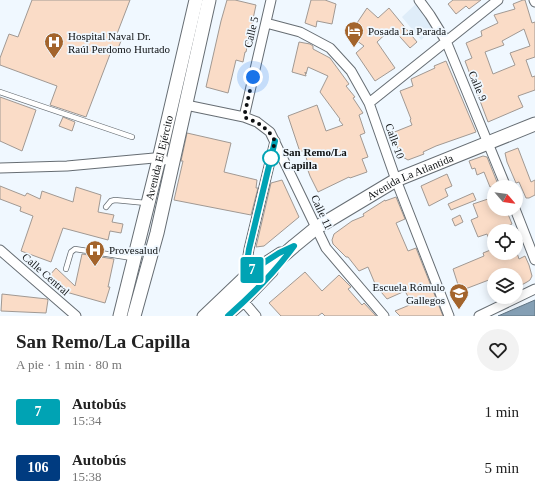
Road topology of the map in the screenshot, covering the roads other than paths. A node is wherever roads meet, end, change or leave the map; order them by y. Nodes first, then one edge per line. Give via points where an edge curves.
1 (196, 0) edge
2 (210, 0) edge
3 (271, 0) edge
4 (419, 0) edge
5 (498, 0) edge
6 (266, 23) junction
7 (446, 41) junction
8 (0, 92) edge
9 (369, 103) junction
10 (186, 105) junction
11 (244, 117) junction
12 (535, 124) edge
13 (132, 137) dead end
14 (275, 141) junction
15 (488, 142) junction
16 (159, 159) junction
17 (173, 162) junction
18 (0, 168) edge
19 (396, 180) junction
20 (503, 180) edge
21 (148, 204) junction
22 (106, 207) dead end
23 (518, 216) edge
24 (316, 228) junction
25 (294, 246) junction
26 (0, 250) edge
27 (134, 258) junction
28 (535, 260) edge
29 (66, 269) dead end
30 (245, 275) junction
31 (535, 289) edge
32 (239, 301) junction
33 (76, 316) edge
34 (120, 316) edge
35 (134, 316) edge
36 (202, 316) edge
37 (214, 316) edge
38 (228, 316) edge
39 (256, 316) edge
40 (384, 316) edge
41 (449, 316) edge
42 (479, 316) edge

1 - 16 main road, Avenida El Ejército
2 - 10 main road, Avenida El Ejército
3 - 6 street, Calle 5
4 - 7 street, Calle 9
5 - 7 street
6 - 9 street, Calle 10 via 300,32 330,48 351,71
6 - 11 street, Calle 5
7 - 9 street
7 - 15 street, Calle 9
8 - 13 lane
9 - 19 street, Calle 10
10 - 11 street, Calle 11
10 - 17 main road, Avenida El Ejército
11 - 14 street, Calle 11 via 257,122 270,132
12 - 15 main road, Avenida La Atlantida
14 - 24 street, Calle 11
14 - 30 street
15 - 19 main road, Avenida La Atlantida
15 - 20 street, Calle 9
16 - 17 street
16 - 18 street
16 - 21 main road, Avenida El Ejército
17 - 35 main road, Avenida El Ejército
19 - 24 main road, Avenida La Atlantida
19 - 41 street, Calle 10
21 - 22 lane via 111,200
21 - 27 main road, Avenida El Ejército
23 - 28 street
24 - 25 main road, Avenida La Atlantida
24 - 40 street, Calle 11 via 326,248
25 - 30 street
25 - 32 main road, Avenida La Atlantida
26 - 33 street, Calle Central
27 - 29 lane via 75,249 70,252
27 - 34 main road, Avenida El Ejército
30 - 36 street
31 - 42 street
32 - 37 main road, Avenida La Atlantida
32 - 38 street
32 - 39 street

